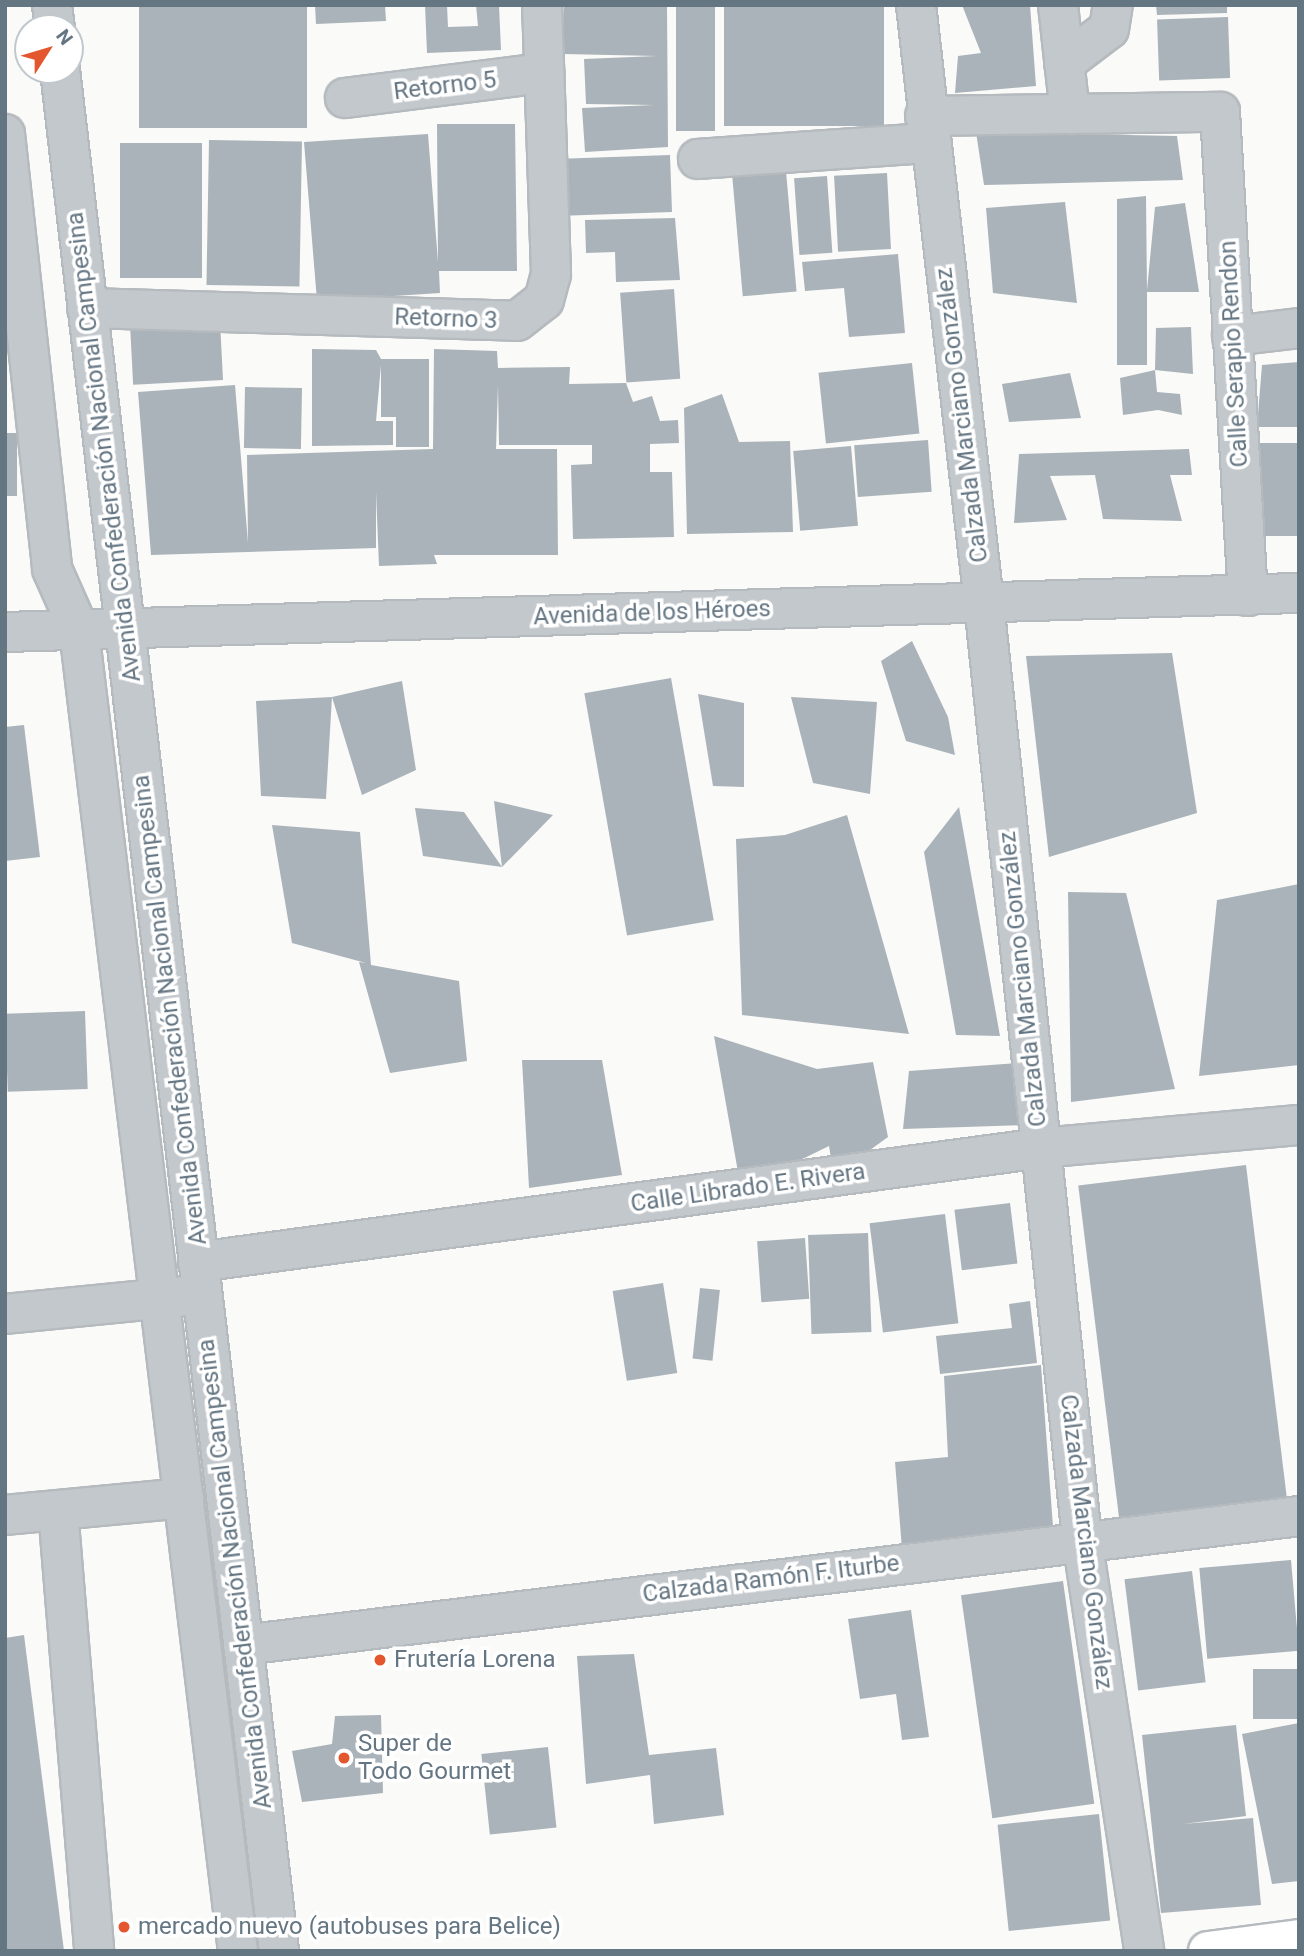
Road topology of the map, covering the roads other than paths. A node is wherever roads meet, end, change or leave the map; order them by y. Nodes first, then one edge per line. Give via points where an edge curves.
1 (542, 5) edge
2 (916, 5) edge
3 (1058, 5) edge
4 (1113, 5) edge
5 (1064, 63) junction
6 (544, 73) junction
7 (62, 84) edge
8 (345, 98) dead end
9 (1070, 114) junction
10 (927, 130) junction
11 (6, 145) edge
12 (698, 159) dead end
13 (87, 308) junction
14 (1299, 328) edge
15 (1232, 335) junction
16 (1299, 593) edge
17 (1248, 596) junction
18 (984, 603) junction
19 (126, 629) junction
20 (79, 630) junction
21 (5, 632) edge
22 (175, 1063) junction
23 (134, 1066) junction
24 (1299, 1125) edge
25 (1041, 1149) junction
26 (200, 1278) junction
27 (160, 1298) junction
28 (5, 1314) edge
29 (184, 1498) junction
30 (58, 1510) junction
31 (5, 1515) edge
32 (1299, 1516) edge
33 (1082, 1539) junction
34 (243, 1645) junction
35 (1299, 1939) edge
36 (94, 1951) edge
37 (238, 1951) edge
38 (279, 1951) edge
39 (1144, 1951) edge
40 (1208, 1951) edge

1 - 6 street, Retorno 3
2 - 10 street, Calzada Marciano González
3 - 5 street
4 - 5 street via 1109,29
5 - 9 street
6 - 8 street, Retorno 5
6 - 13 street, Retorno 3 via 551,274 544,300 517,321
7 - 13 street, Avenida Confederación Nacional Campesina
9 - 10 street
9 - 15 street, Calle Serapio Rendon via 1220,112
10 - 12 street
10 - 18 street, Calzada Marciano González
11 - 20 street, Avenida Confederación Nacional Campesina via 52,569
13 - 19 street, Avenida Confederación Nacional Campesina
14 - 15 street
15 - 17 street, Calle Serapio Rendon
16 - 17 street, Avenida de los Héroes
17 - 18 street, Avenida de los Héroes
18 - 19 street, Avenida de los Héroes
18 - 25 street, Calzada Marciano González
19 - 20 street, Avenida de los Héroes
19 - 22 street, Avenida Confederación Nacional Campesina
20 - 21 street, Avenida de los Héroes
20 - 23 street, Avenida Confederación Nacional Campesina
22 - 23 street
22 - 26 street, Avenida Confederación Nacional Campesina
23 - 27 street, Avenida Confederación Nacional Campesina
24 - 25 street, Calle Librado E. Rivera
25 - 26 street, Calle Librado E. Rivera
25 - 33 street, Calzada Marciano González
26 - 27 street, Calle Librado E. Rivera
26 - 34 street, Avenida Confederación Nacional Campesina
27 - 28 street, Calle Librado E. Rivera
27 - 29 street, Avenida Confederación Nacional Campesina
29 - 30 street
29 - 37 street, Avenida Confederación Nacional Campesina
30 - 31 street
30 - 36 street
32 - 33 street, Calzada Ramón F. Iturbe
33 - 34 street, Calzada Ramón F. Iturbe
33 - 39 street, Calzada Marciano González
34 - 38 street, Avenida Confederación Nacional Campesina
35 - 40 main road

